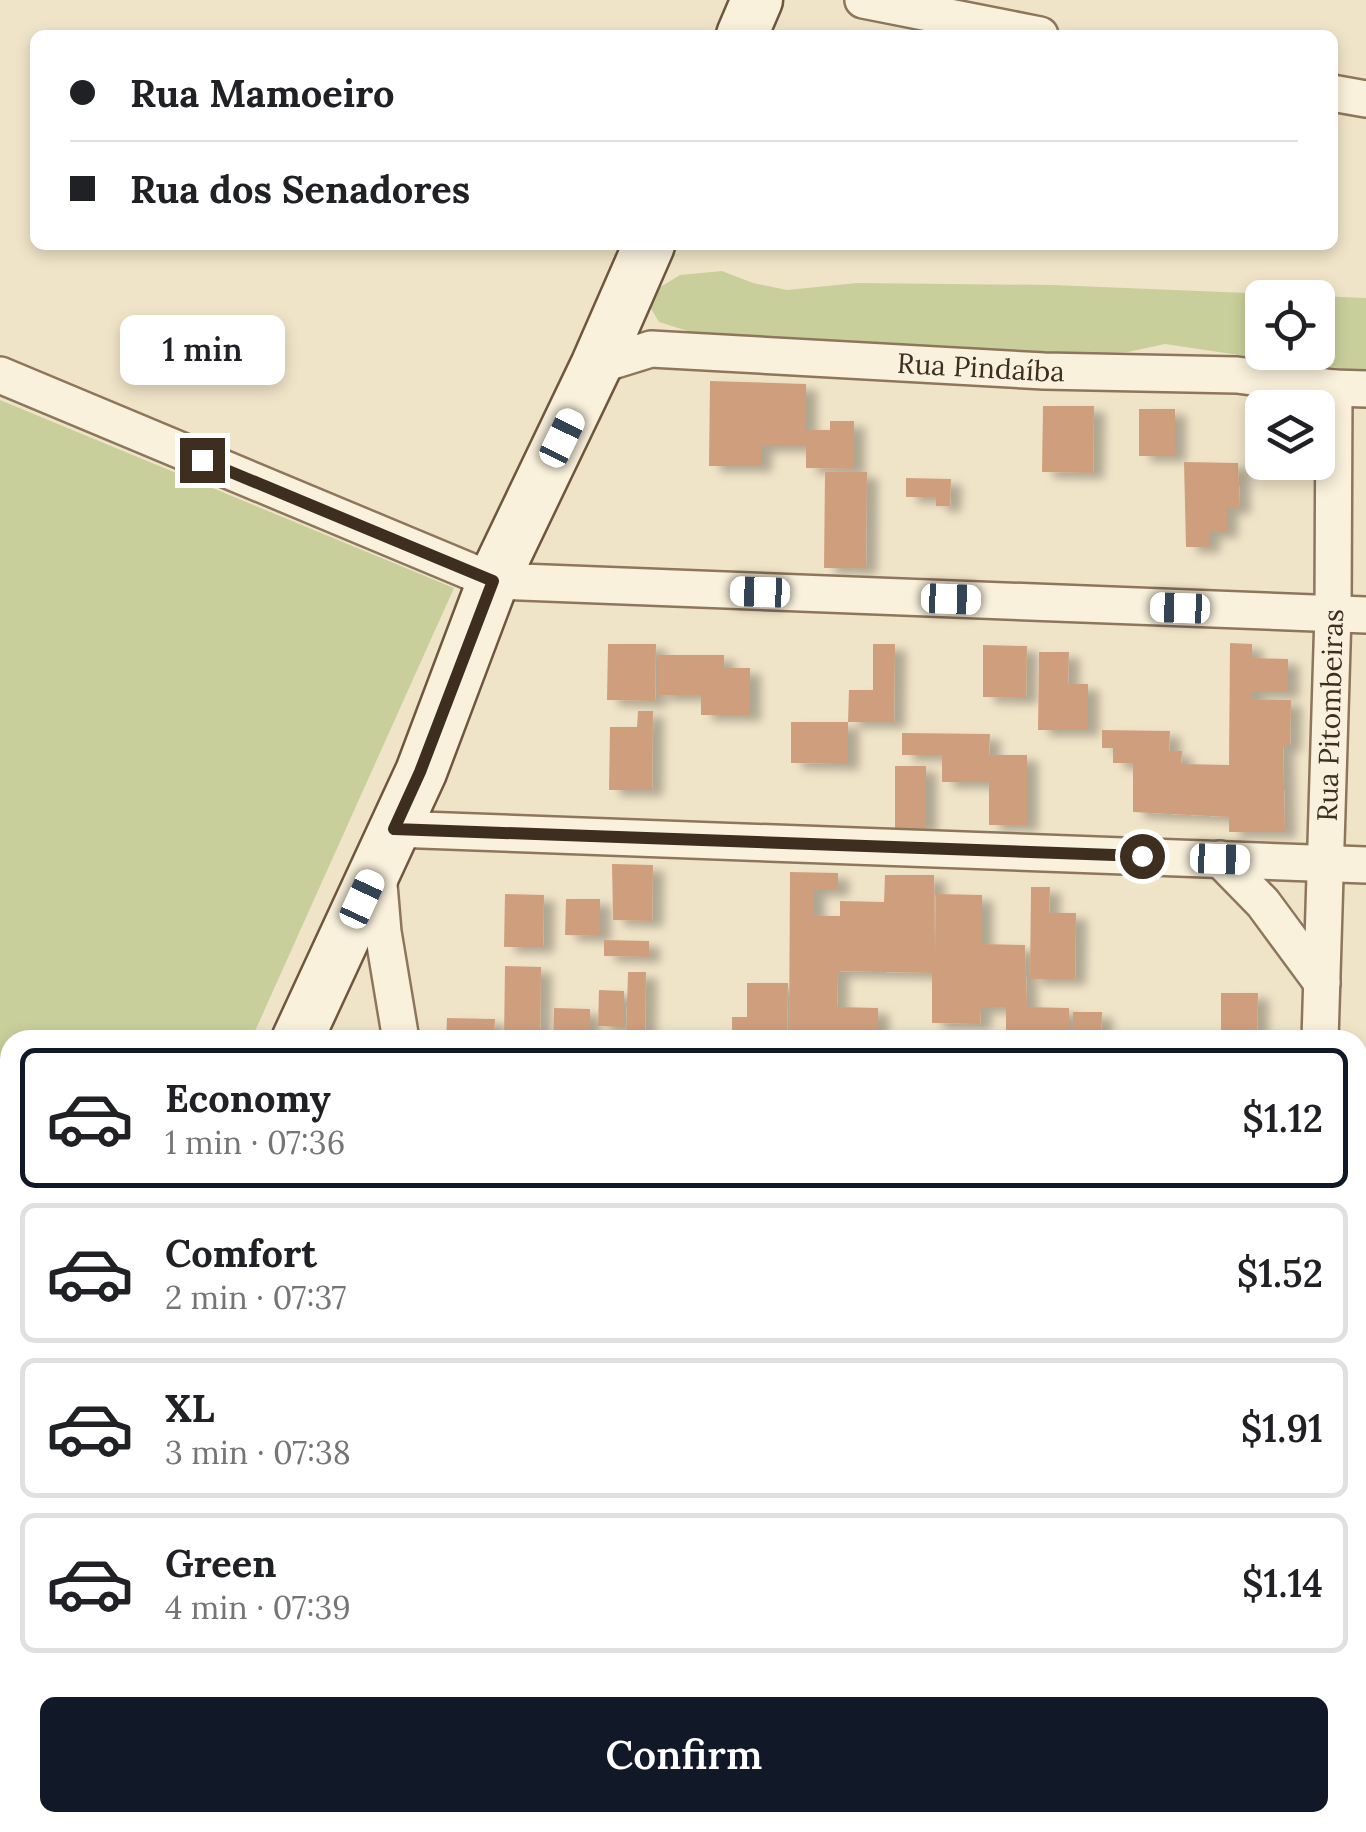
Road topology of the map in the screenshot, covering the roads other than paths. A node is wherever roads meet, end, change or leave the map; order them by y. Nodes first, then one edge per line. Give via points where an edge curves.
1 (757, 0) edge
2 (862, 0) edge
3 (744, 30) edge
4 (1015, 30) edge
5 (1338, 94) edge
6 (1366, 99) edge
7 (647, 250) edge
8 (596, 366) junction
9 (0, 375) edge
10 (1350, 389) edge
11 (493, 581) junction
12 (1350, 614) edge
13 (386, 846) junction
14 (1220, 859) junction
15 (1327, 863) junction
16 (1366, 865) edge
17 (1322, 984) junction
18 (302, 1030) edge
19 (399, 1030) edge
20 (1320, 1030) edge

1 - 3 main road
2 - 4 street
5 - 6 street
7 - 8 main road
8 - 10 street, Rua Pindaíba via 652,350 1044,372 1237,374
8 - 11 main road
9 - 11 street
10 - 12 street, Rua Pitombeiras
11 - 12 street
11 - 13 main road
12 - 15 street, Rua Pitombeiras
13 - 14 street
13 - 18 main road
13 - 19 street via 379,899
14 - 15 street
14 - 17 street via 1263,903
15 - 16 street
15 - 17 street, Rua Pitombeiras
17 - 20 street, Rua Pitombeiras

